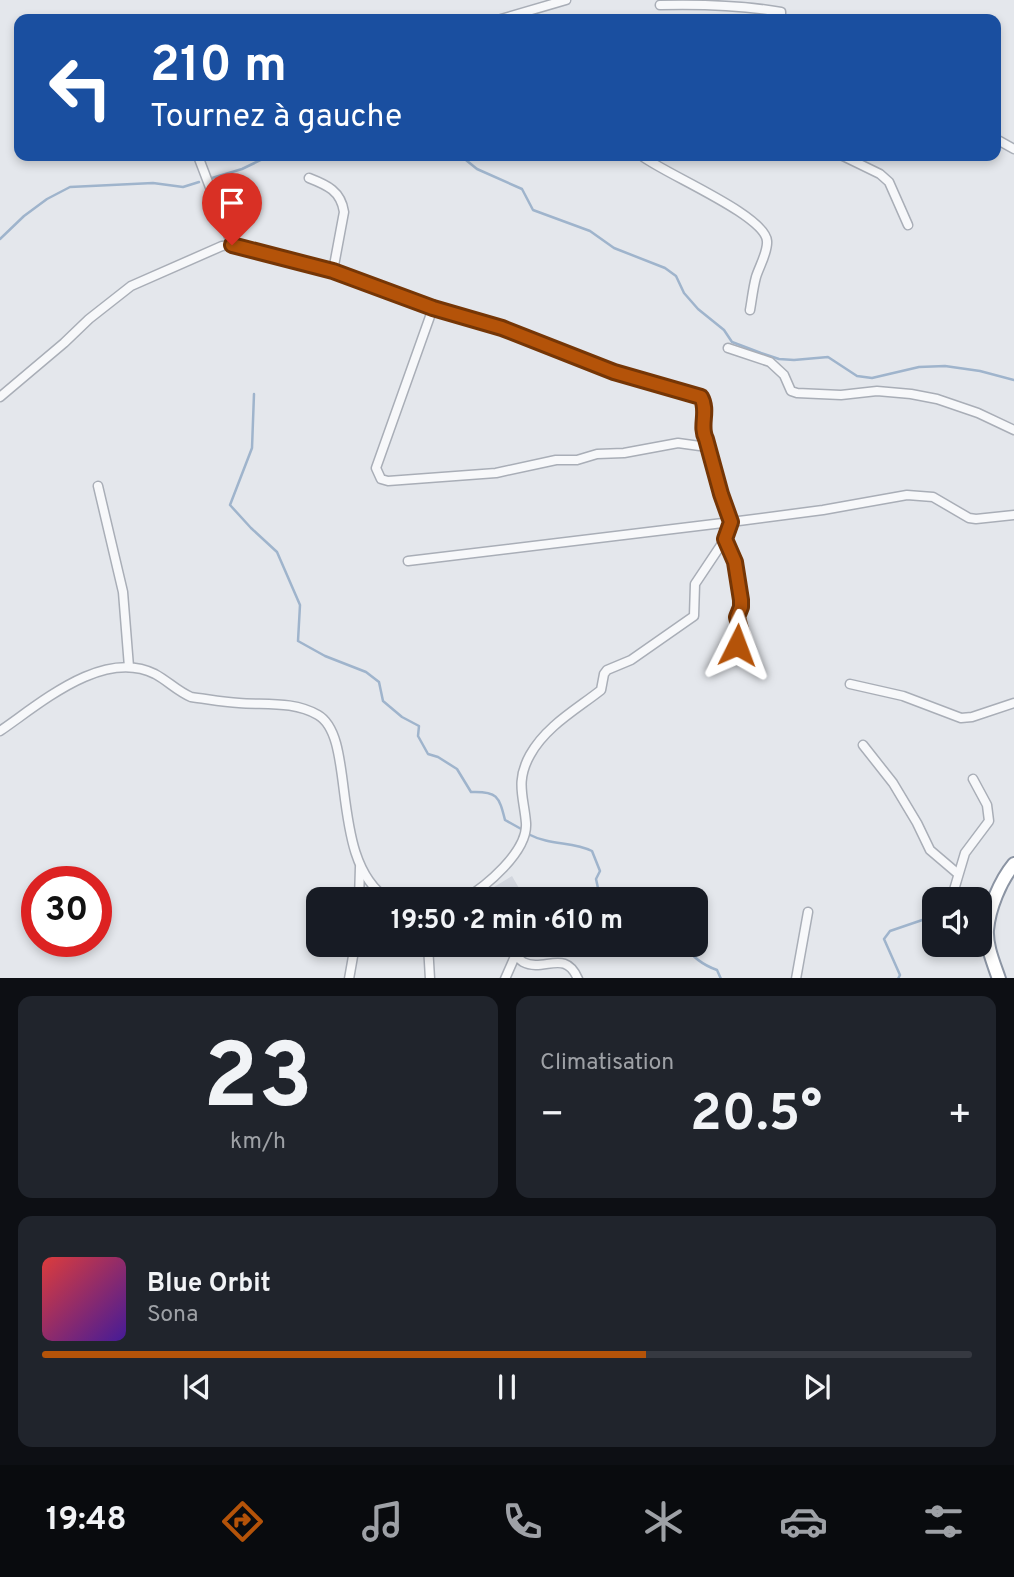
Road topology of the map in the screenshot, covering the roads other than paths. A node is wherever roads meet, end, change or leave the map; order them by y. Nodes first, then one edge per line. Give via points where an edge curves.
1 (566, 0) edge
2 (660, 5) dead end
3 (518, 14) edge
4 (770, 14) edge
5 (200, 161) edge
6 (650, 161) edge
7 (853, 161) edge
8 (309, 177) dead end
9 (908, 225) dead end
10 (232, 245) junction
11 (333, 271) junction
12 (433, 308) junction
13 (750, 310) dead end
14 (728, 348) dead end
15 (0, 397) edge
16 (1014, 430) edge
17 (707, 447) junction
18 (98, 486) dead end
19 (1014, 514) edge
20 (731, 522) junction
21 (725, 539) junction
22 (408, 561) dead end
23 (737, 645) dead end
24 (129, 667) junction
25 (850, 684) dead end
26 (1014, 703) edge
27 (0, 731) edge
28 (863, 745) dead end
29 (972, 779) dead end
30 (1014, 864) edge
31 (360, 867) junction
32 (957, 873) junction
33 (359, 887) edge
34 (371, 887) edge
35 (481, 887) edge
36 (954, 887) edge
37 (992, 908) edge
38 (808, 912) dead end
39 (992, 956) edge
40 (353, 957) edge
41 (429, 957) edge
42 (515, 957) edge
43 (518, 957) edge
44 (349, 978) edge
45 (430, 978) edge
46 (505, 978) edge
47 (578, 978) edge
48 (796, 978) edge
49 (999, 978) edge

1 - 3 street
2 - 4 street via 718,4
5 - 10 street
6 - 13 street via 738,210 765,233 766,247
7 - 9 street via 889,182
8 - 11 street via 330,186 342,204
10 - 11 street
10 - 15 street via 131,286
11 - 12 street
12 - 17 street via 502,328 614,372 701,397
12 - 17 street via 376,468 381,479 496,473 678,443
14 - 16 street via 770,362 797,393 911,394 978,413
17 - 20 street
18 - 24 street via 124,601
19 - 20 street via 969,518 933,497 907,495
20 - 21 street
20 - 22 street
21 - 23 street via 735,562 741,600 737,617 742,637
21 - 35 street via 696,581 694,616 631,660 607,670 601,690 568,713 530,755 521,786 523,836 503,869
24 - 27 street via 108,668 71,684
24 - 31 street via 155,674 191,697 299,707 321,716 340,762
25 - 26 street via 903,696 961,718
28 - 32 street via 893,783 930,850
29 - 32 street via 987,805 989,821 973,839
30 - 37 highway
31 - 33 street
31 - 34 street
32 - 36 street
38 - 48 street
39 - 49 highway
40 - 44 street
41 - 45 street
42 - 46 street
43 - 47 street via 528,964 561,962

